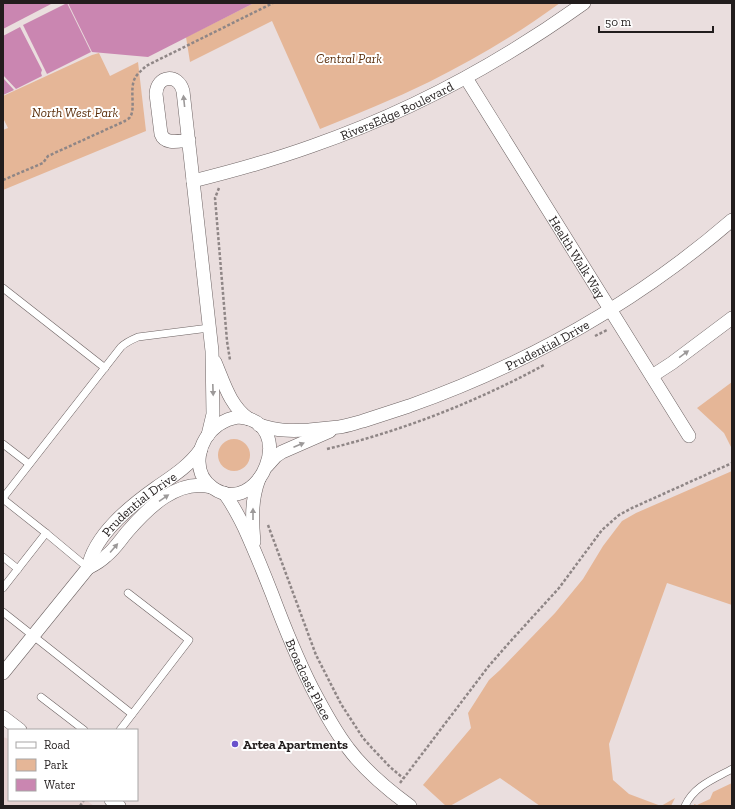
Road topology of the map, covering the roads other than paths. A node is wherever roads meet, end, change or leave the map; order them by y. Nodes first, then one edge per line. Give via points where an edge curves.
1 (584, 3) edge
2 (466, 78) junction
3 (188, 140) junction
4 (193, 181) junction
5 (732, 220) edge
6 (3, 288) edge
7 (610, 309) junction
8 (732, 318) edge
9 (209, 328) junction
10 (212, 351) junction
11 (105, 368) junction
12 (652, 376) junction
13 (254, 422) junction
14 (341, 427) junction
15 (208, 435) junction
16 (689, 436) dead end
17 (3, 444) edge
18 (202, 448) junction
19 (29, 464) junction
20 (267, 466) junction
21 (260, 478) junction
22 (211, 487) junction
23 (224, 493) junction
24 (3, 498) edge
25 (46, 533) junction
26 (255, 550) junction
27 (3, 557) edge
28 (88, 568) junction
29 (18, 569) junction
30 (3, 588) edge
31 (128, 593) dead end
32 (3, 612) edge
33 (33, 636) junction
34 (3, 673) edge
35 (41, 697) dead end
36 (132, 714) junction
37 (3, 717) edge
38 (19, 729) edge
39 (83, 729) edge
40 (121, 729) edge
41 (732, 769) edge
42 (410, 806) edge
43 (685, 806) edge

1 - 2 street, RiversEdge Boulevard
2 - 4 street, RiversEdge Boulevard via 409,107 334,138 272,160
2 - 7 street, Health Walk Way
3 -> 3 street via 181,85 172,78 166,79 156,90 161,134 169,141
3 - 4 street
4 - 9 street
5 - 7 street, Prudential Drive via 676,265
6 - 11 lane
7 - 12 street, Health Walk Way
7 - 14 street, Prudential Drive via 552,344 479,379 388,413
12 -> 8 street
9 - 10 street
9 - 11 lane via 131,340 121,347
10 - 13 street via 233,403 240,413
10 -> 15 street via 214,414
11 - 19 lane
12 - 16 street, Health Walk Way
13 - 14 street, Prudential Drive via 272,429 290,431
13 - 15 street via 238,417 227,420 217,425
13 - 20 street via 266,433 269,445
20 -> 14 street, Prudential Drive via 276,456 288,449
15 - 18 street
17 - 19 lane
18 - 22 street via 200,471
18 - 28 street, Prudential Drive via 186,466 140,500 117,521 95,548
19 - 24 lane
20 - 21 street
21 - 23 street via 242,492
26 -> 21 street, Broadcast Place via 252,511
22 - 23 street
28 -> 22 street, Prudential Drive via 106,556 142,516 167,496 191,485
23 - 26 street, Broadcast Place
24 - 25 lane
25 - 28 lane
25 - 29 lane
26 - 42 street, Broadcast Place via 307,678 325,713 355,757
27 - 29 lane
28 - 33 street, Prudential Drive
29 - 30 lane
31 - 36 lane via 189,640
32 - 33 lane
33 - 34 street, Prudential Drive
33 - 36 lane
35 - 39 lane
36 - 40 lane
37 - 38 street
41 - 43 lane via 699,787

